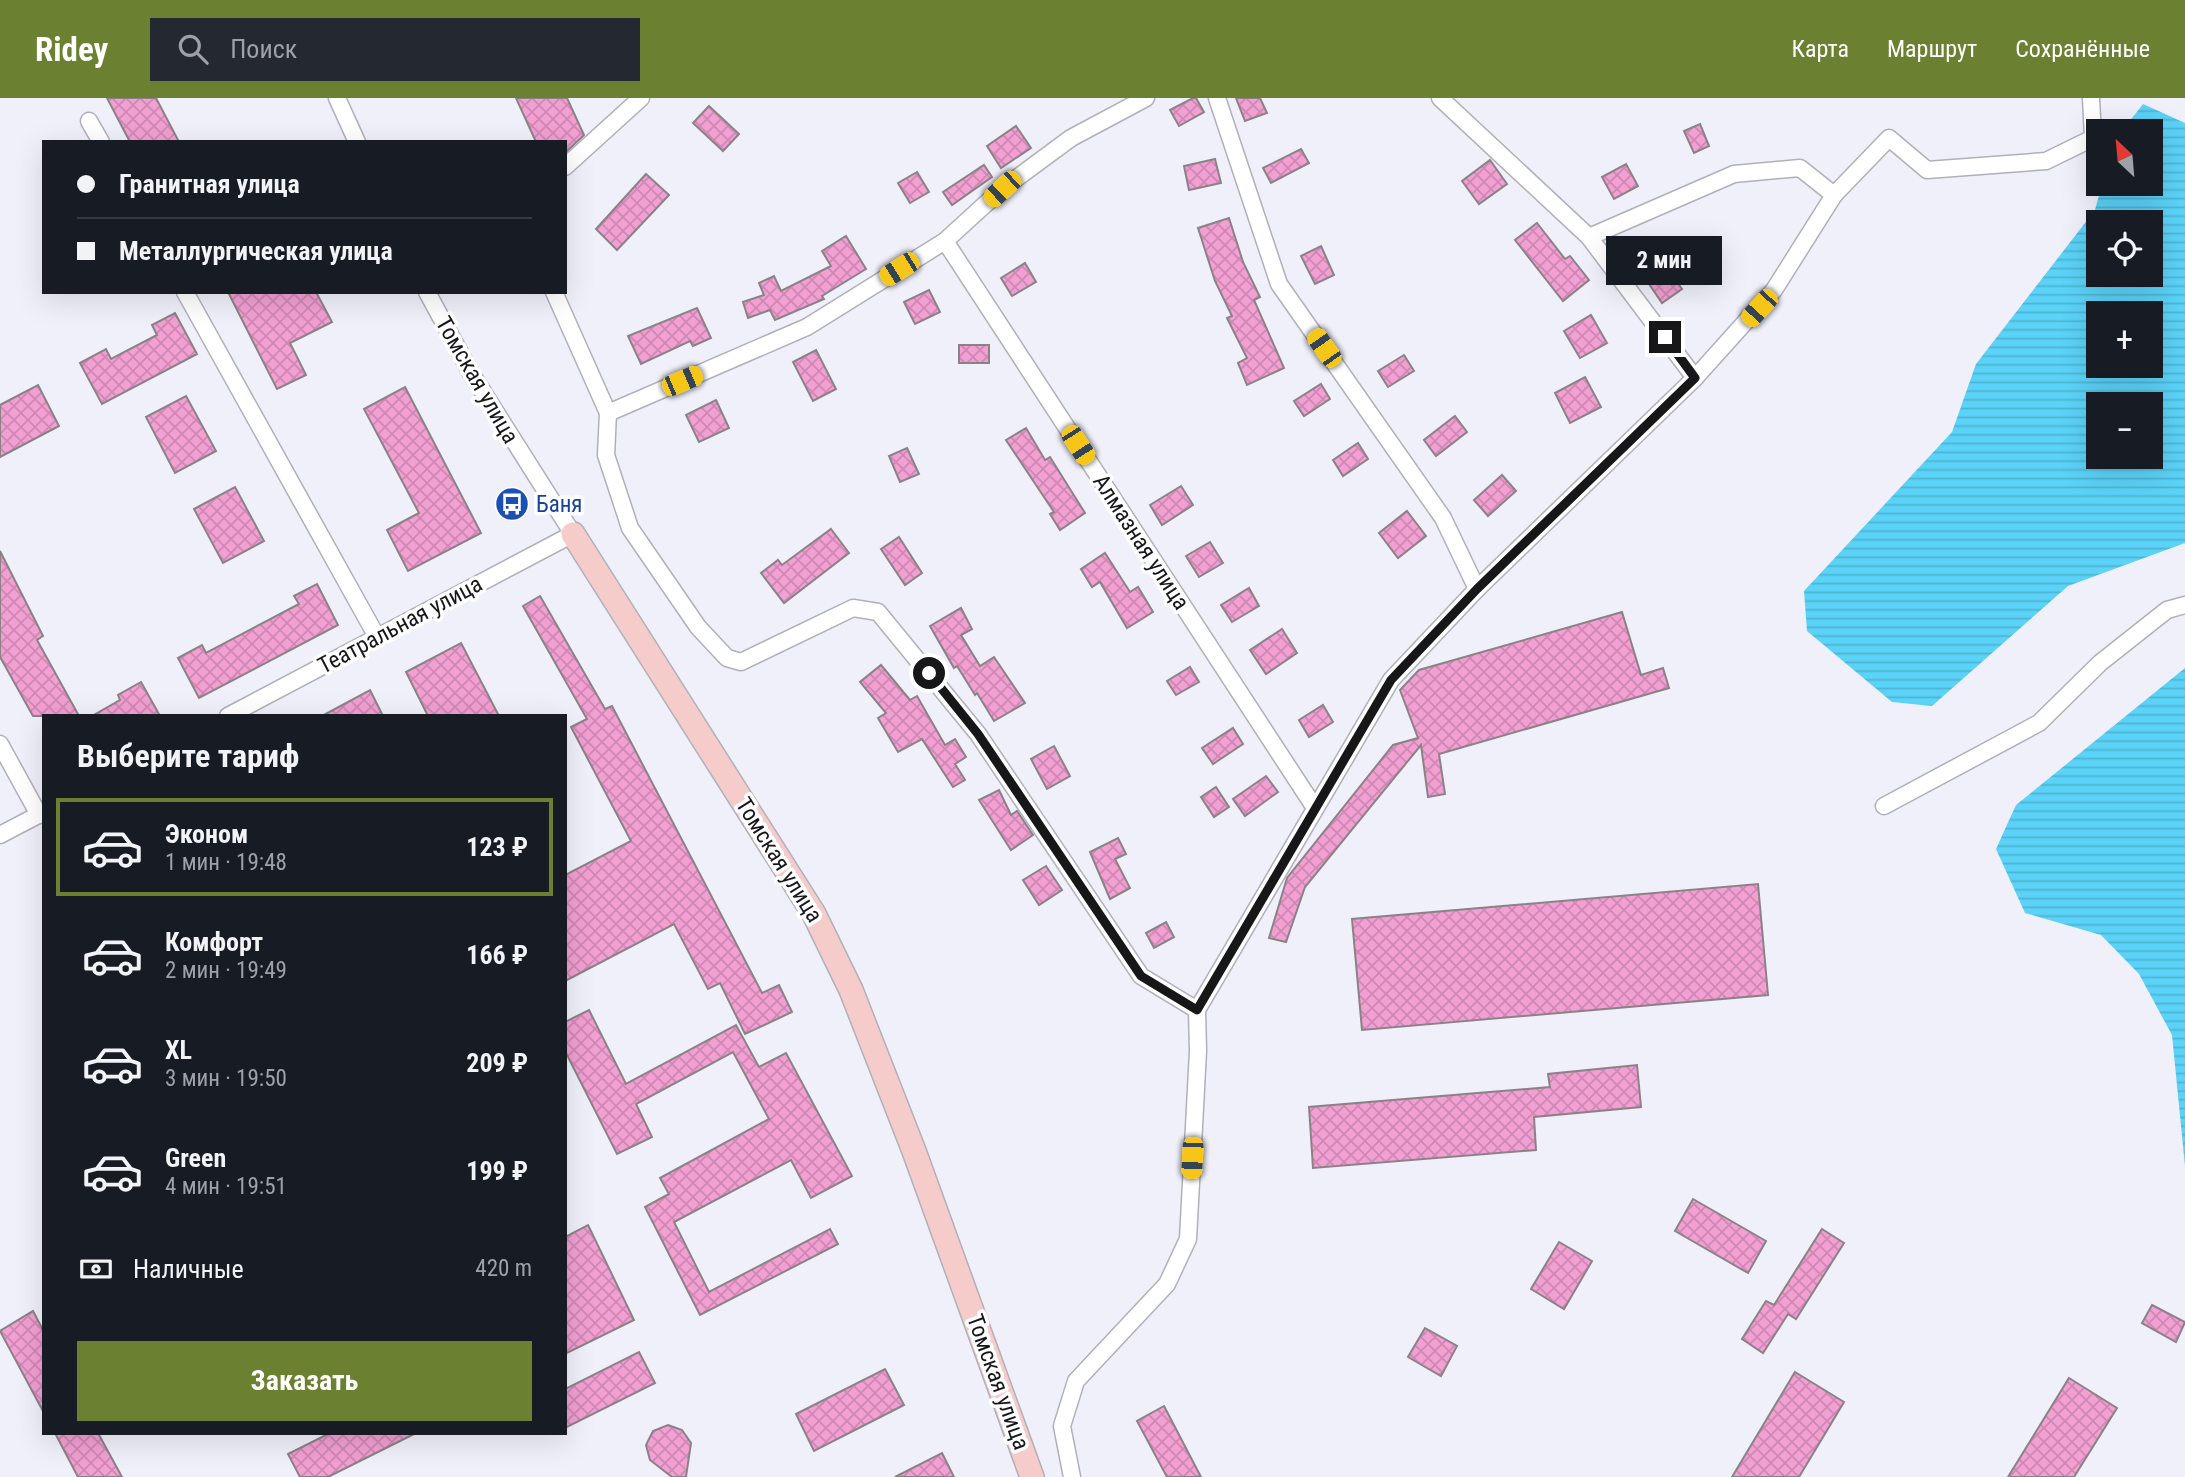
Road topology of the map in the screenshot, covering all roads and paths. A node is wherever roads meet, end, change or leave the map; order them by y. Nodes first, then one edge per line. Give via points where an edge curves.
1 (337, 98) edge
2 (641, 98) edge
3 (1146, 98) edge
4 (1217, 98) edge
5 (1440, 98) edge
6 (2091, 98) edge
7 (89, 121) dead end
8 (100, 140) edge
9 (356, 140) edge
10 (567, 165) edge
11 (1834, 195) junction
12 (1589, 237) junction
13 (945, 241) junction
14 (186, 294) edge
15 (428, 294) edge
16 (555, 294) edge
17 (1695, 378) junction
18 (608, 413) junction
19 (573, 534) junction
20 (1477, 589) junction
21 (2185, 605) edge
22 (377, 637) junction
23 (232, 714) edge
24 (0, 744) edge
25 (1884, 806) dead end
26 (1315, 808) junction
27 (41, 814) edge
28 (0, 835) edge
29 (1197, 1010) junction
30 (1032, 1477) edge
31 (1073, 1477) edge

1 - 9 street
2 - 10 street
3 - 13 street via 1071,138 1002,189
4 - 20 street via 1279,284 1443,518
5 - 12 street
6 - 11 street via 2094,138 2046,161 1927,170 1889,138
7 - 8 street
11 - 12 street via 1800,169 1734,174
11 - 17 street via 1774,290
12 - 17 street
13 - 18 street via 807,327
13 - 26 street, Алмазная улица
14 - 22 street
15 - 19 street, Томская улица via 500,421
16 - 18 street
17 - 20 street
18 - 29 street via 606,455 630,528 698,626 727,657 741,662 853,608 878,612 978,734 1141,976
19 - 22 street, Театральная улица
19 - 30 street, Томская улица via 814,914 846,978
20 - 26 street via 1391,680
21 - 25 street via 2167,610 2101,663 2039,723
22 - 23 street, Театральная улица
24 - 27 street
26 - 29 street
27 - 28 street
29 - 31 street via 1188,1239 1167,1284 1076,1381 1062,1426

